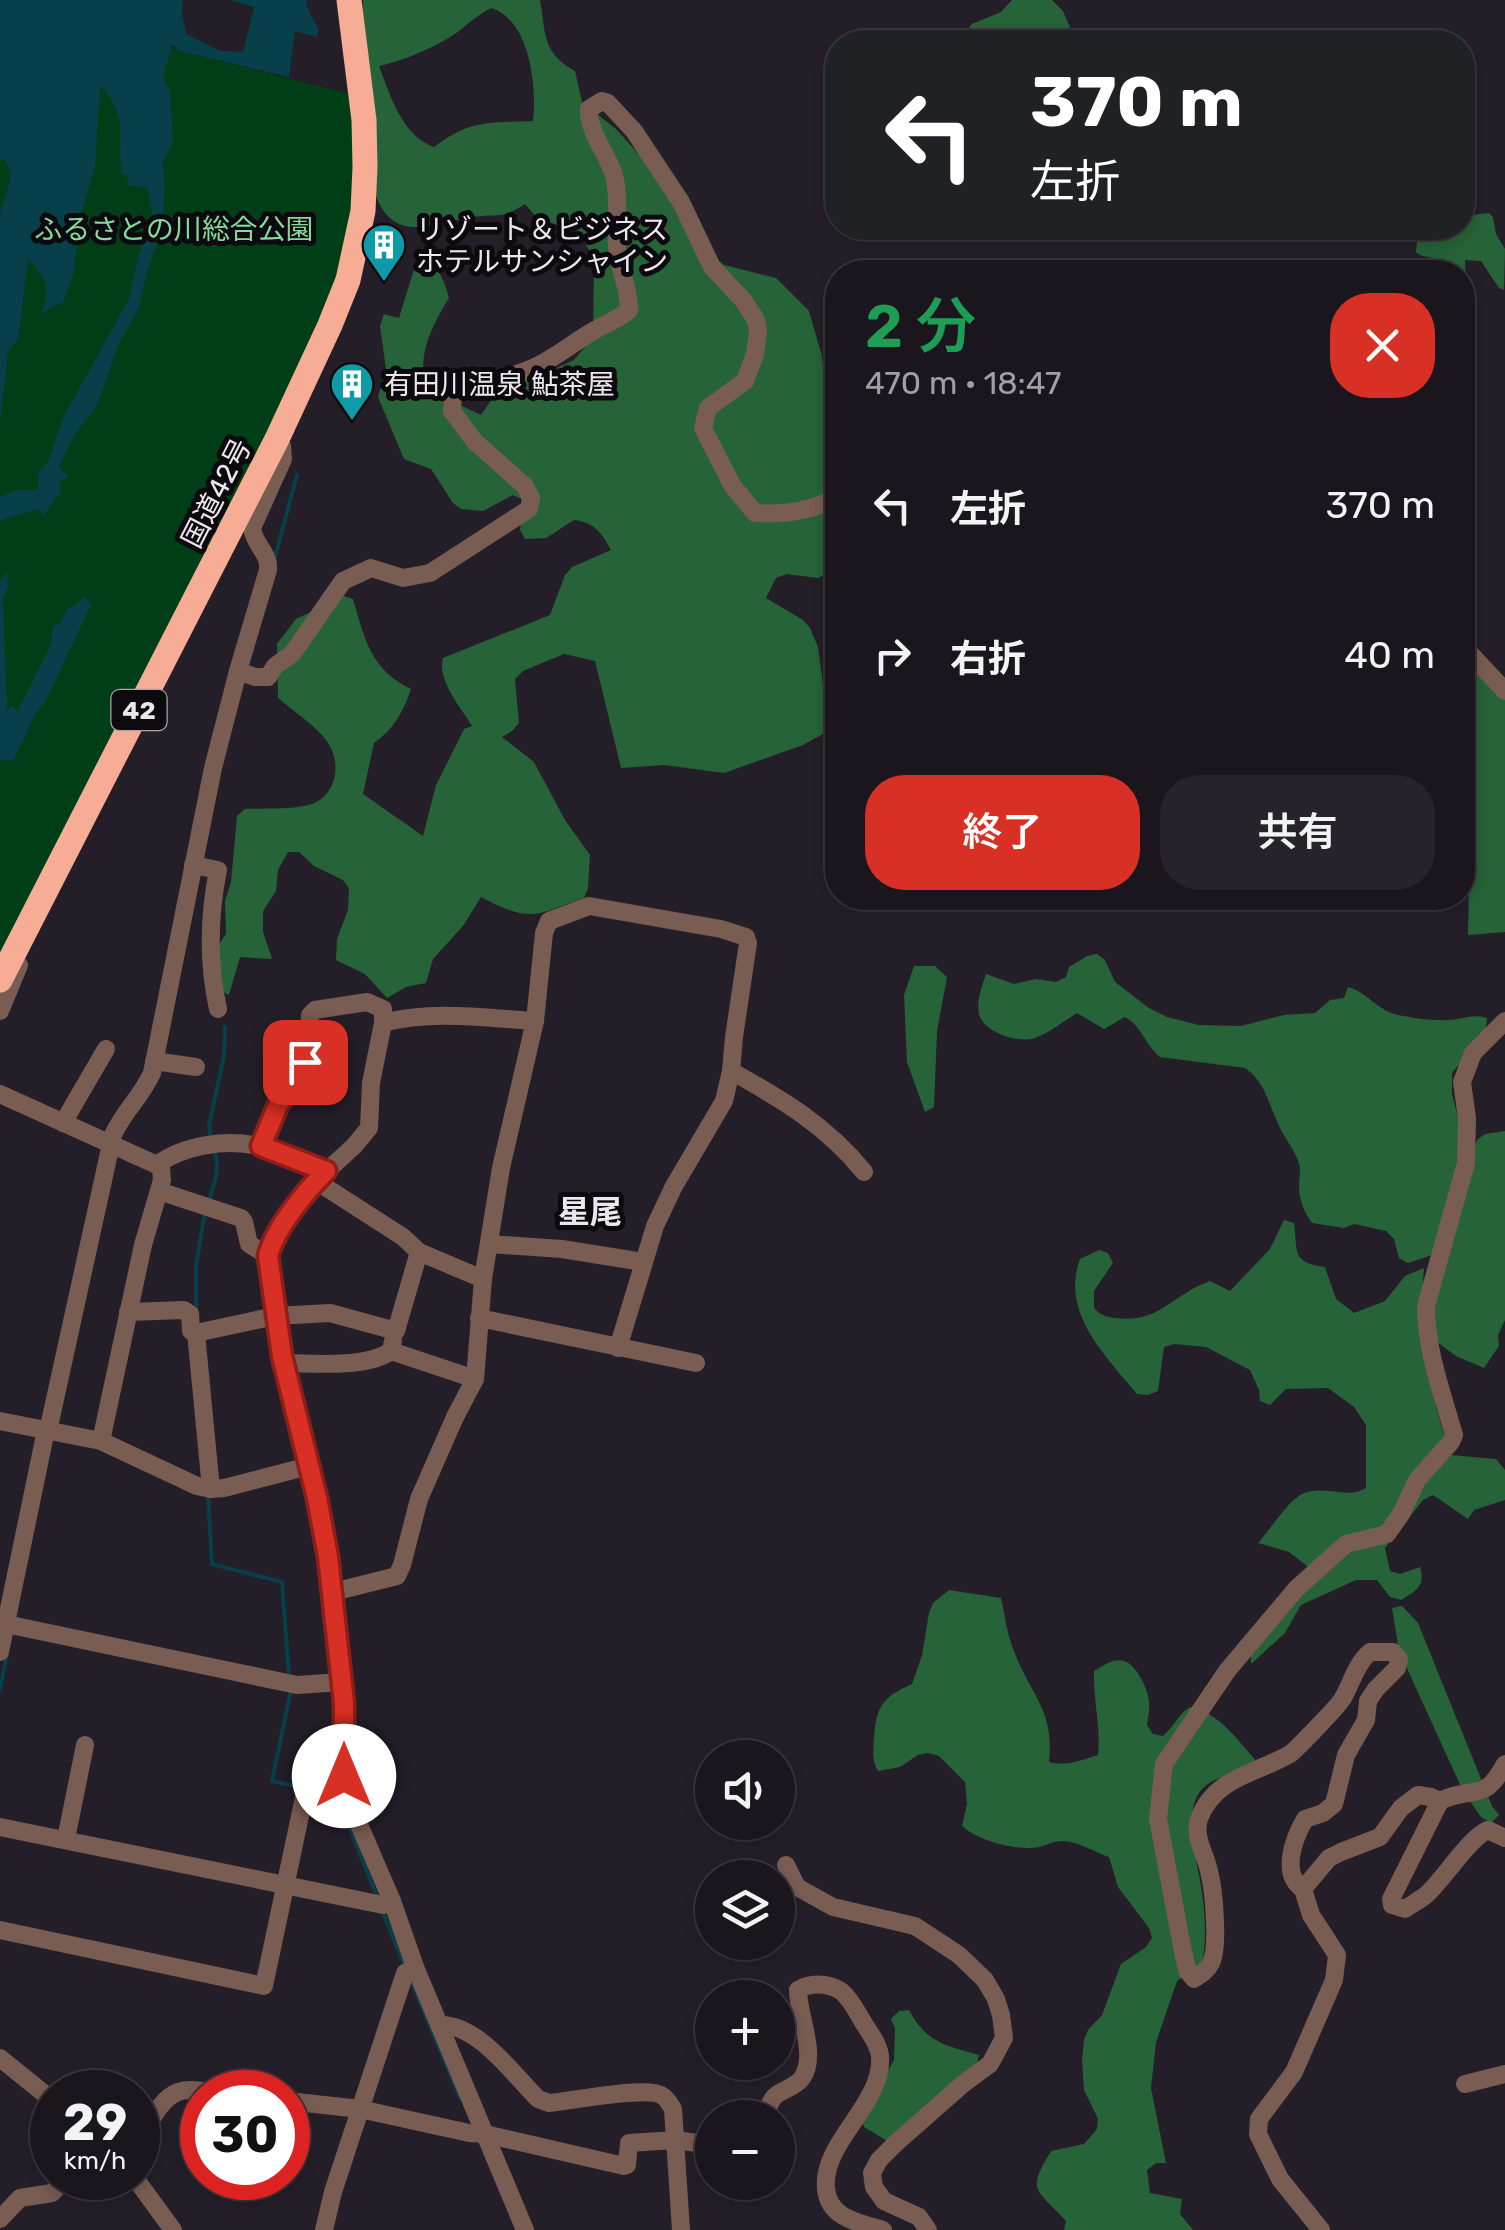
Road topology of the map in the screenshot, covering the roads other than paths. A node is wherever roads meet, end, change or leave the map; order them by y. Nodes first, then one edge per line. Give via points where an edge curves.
1 (349, 0) edge
2 (277, 439) junction
3 (825, 503) edge
4 (1475, 659) edge
5 (238, 670) junction
6 (1505, 691) edge
7 (193, 865) junction
8 (22, 936) junction
9 (0, 980) edge
10 (218, 1008) dead end
11 (0, 1011) edge
12 (535, 1021) junction
13 (1505, 1021) edge
14 (383, 1023) junction
15 (106, 1050) dead end
16 (154, 1061) junction
17 (196, 1067) dead end
18 (731, 1071) junction
19 (0, 1094) edge
20 (64, 1123) junction
21 (110, 1144) junction
22 (261, 1146) junction
23 (156, 1165) junction
24 (864, 1172) dead end
25 (321, 1176) junction
26 (159, 1191) junction
27 (489, 1244) junction
28 (418, 1252) junction
29 (268, 1256) junction
30 (643, 1262) junction
31 (483, 1278) junction
32 (128, 1312) junction
33 (276, 1316) junction
34 (479, 1318) junction
35 (396, 1331) junction
36 (196, 1333) junction
37 (618, 1348) junction
38 (391, 1351) junction
39 (283, 1362) junction
40 (696, 1363) dead end
41 (475, 1379) junction
42 (0, 1421) edge
43 (46, 1430) junction
44 (102, 1441) junction
45 (309, 1466) junction
46 (210, 1489) junction
47 (332, 1592) junction
48 (6, 1624) junction
49 (0, 1652) edge
50 (342, 1682) junction
51 (85, 1745) dead end
52 (1505, 1764) edge
53 (345, 1792) junction
54 (1440, 1801) junction
55 (0, 1826) edge
56 (1505, 1838) edge
57 (66, 1840) junction
58 (795, 1883) edge
59 (284, 1886) junction
60 (1304, 1889) junction
61 (392, 1901) junction
62 (0, 1930) edge
63 (414, 1967) junction
64 (439, 2025) junction
65 (0, 2058) edge
66 (1505, 2074) edge
67 (30, 2082) edge
68 (1465, 2084) dead end
69 (180, 2092) edge
70 (772, 2100) edge
71 (310, 2103) edge
72 (160, 2108) edge
73 (360, 2109) junction
74 (484, 2134) junction
75 (674, 2140) junction
76 (695, 2143) edge
77 (30, 2196) edge
78 (150, 2200) edge
79 (0, 2219) edge
80 (172, 2230) edge
81 (324, 2230) edge
82 (524, 2230) edge
83 (681, 2230) edge
84 (884, 2230) edge
85 (928, 2230) edge
86 (1321, 2230) edge

1 - 2 highway, 国道42号 / 42 via 364,120 360,230 335,314
2 - 5 street via 283,458 252,528 269,565
2 - 8 highway, 国道42号 / 42
3 - 5 street via 805,511 755,512 732,485 703,428 708,408 745,382 756,354 756,320 712,267 681,202 634,130 602,101 589,108 588,121 615,178 618,255 629,310 533,368 453,394 452,410 475,442 525,486 529,509 430,574 403,578 371,568 353,574 268,677
4 - 6 street
5 - 7 street
7 - 10 street via 218,870 211,953
7 - 16 street
8 - 9 highway, 国道42号 / 42
8 - 11 street via 24,951
12 - 14 street via 416,1016
12 - 18 street via 544,933 557,918 589,906 738,933 748,943
12 - 27 street
13 - 60 street via 1473,1054 1462,1082 1466,1164 1426,1306 1451,1442 1417,1480 1386,1534 1346,1544 1278,1609 1164,1764 1158,1819 1194,1978 1214,1958 1199,1820 1240,1775 1293,1752 1341,1703 1370,1652 1393,1652 1400,1659 1368,1701 1334,1804 1305,1819 1297,1834 1291,1876
14 - 22 street via 384,1010 372,1003 314,1010 305,1062
14 - 25 street via 369,1128
15 - 20 street
16 - 17 street
16 - 21 street
18 - 24 street via 817,1123
18 - 30 street via 724,1101 664,1206
19 - 20 street
20 - 21 street
21 - 23 street
21 - 43 street
22 - 23 street via 206,1146
22 - 25 street
23 - 26 street
25 - 28 street
25 - 29 street
26 - 29 street via 241,1218 249,1244
26 - 32 street
27 - 30 street
27 - 31 street
28 - 31 street
28 - 35 street
29 - 33 street
30 - 37 street
31 - 34 street
32 - 36 street via 188,1311
32 - 44 street
33 - 35 street via 330,1313
33 - 36 street
33 - 39 street
34 - 37 street
34 - 41 street
35 - 38 street
36 - 46 street
37 - 40 street
38 - 39 street via 338,1363
38 - 41 street
39 - 45 street
41 - 47 street via 419,1499 397,1576
42 - 43 street
43 - 44 street
43 - 48 street
44 - 46 street
45 - 46 street
45 - 47 street
47 - 50 street
48 - 49 street
48 - 50 street via 296,1685
50 - 53 street
51 - 57 street
52 - 54 street via 1482,1792
53 - 59 street via 307,1783
53 - 61 street
54 - 56 street via 1391,1900 1400,1909 1427,1894 1478,1834 1488,1830
54 - 60 street via 1418,1795 1380,1837 1330,1858
55 - 57 street
57 - 59 street
58 - 85 street via 833,1906 915,1926 959,1955 996,1999 1004,2038 990,2064 896,2143 872,2173 884,2200 919,2217
59 - 61 street via 382,1906
59 - 62 street via 264,1986
60 - 86 street via 1311,1915 1337,1955 1334,1980 1294,2072 1258,2118 1258,2134 1280,2179
61 - 63 street
63 - 64 street
63 - 73 street via 405,1974
64 - 74 street
64 - 75 street via 466,2031 549,2103 654,2093 666,2098 673,2108
65 - 67 street
66 - 68 street
69 - 72 street
70 - 84 street via 806,2069 798,1990 835,1987 847,1995 880,2054 875,2084 829,2163 826,2193 846,2219
71 - 73 street
73 - 74 street
73 - 81 street
74 - 75 street via 624,2166 630,2142
74 - 82 street
75 - 76 street
75 - 83 street
77 - 79 street
78 - 80 street

